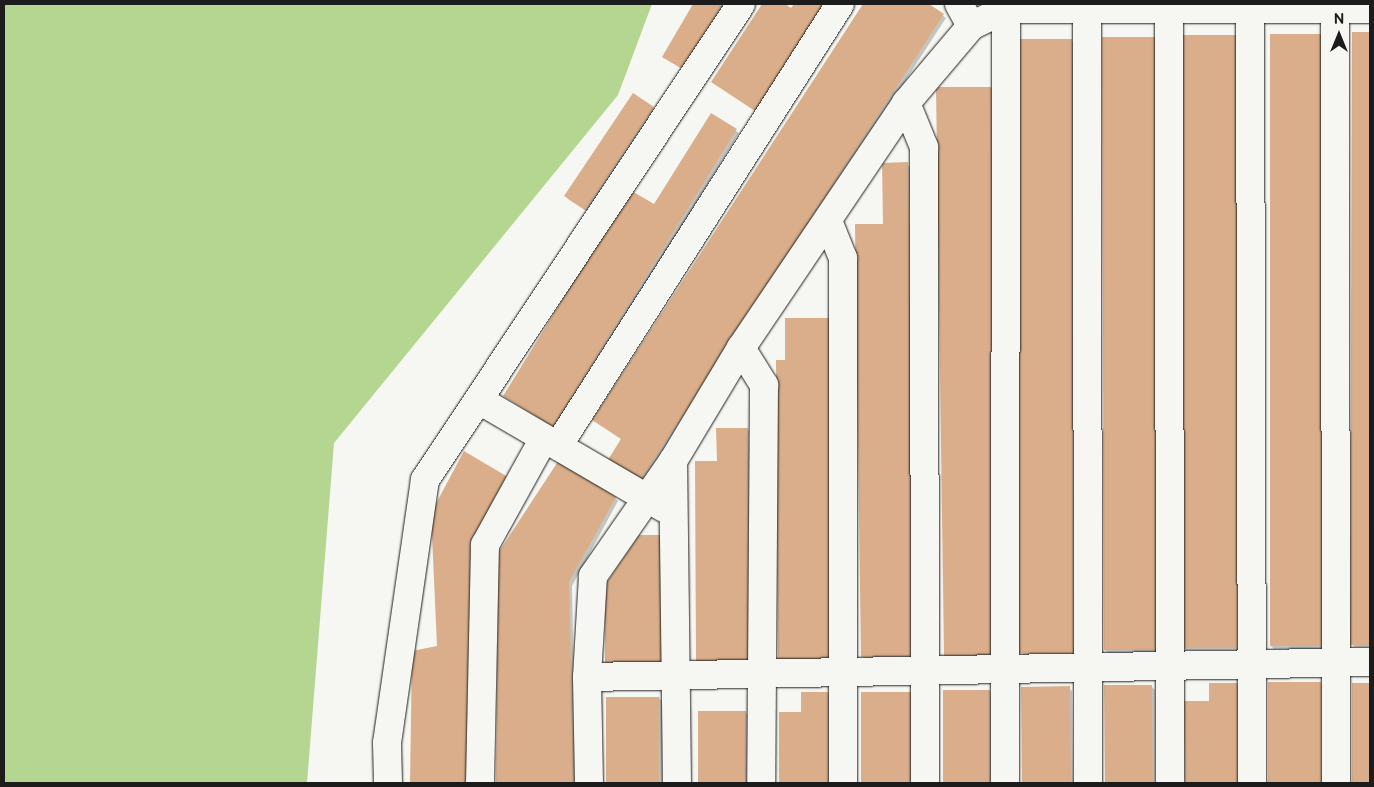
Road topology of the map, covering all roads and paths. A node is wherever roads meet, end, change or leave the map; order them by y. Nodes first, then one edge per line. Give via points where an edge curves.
1 (741, 4) edge
2 (840, 4) edge
3 (1087, 7) junction
4 (1169, 8) junction
5 (1250, 8) junction
6 (1336, 8) junction
7 (1006, 9) junction
8 (1370, 9) edge
9 (965, 15) edge
10 (906, 103) junction
11 (828, 221) junction
12 (741, 348) junction
13 (479, 400) junction
14 (551, 442) junction
15 (674, 461) junction
16 (648, 498) junction
17 (674, 513) junction
18 (1370, 662) edge
19 (1336, 663) junction
20 (1252, 665) junction
21 (1170, 666) junction
22 (1087, 668) junction
23 (1005, 670) junction
24 (925, 672) junction
25 (843, 674) junction
26 (762, 676) junction
27 (587, 677) junction
28 (677, 678) junction
29 (388, 783) edge
30 (480, 783) edge
31 (589, 783) edge
32 (676, 783) edge
33 (761, 783) edge
34 (844, 783) edge
35 (925, 783) edge
36 (1005, 783) edge
37 (1088, 783) edge
38 (1170, 783) edge
39 (1252, 783) edge
40 (1336, 783) edge

1 - 13 lane
2 - 14 lane
3 - 4 lane
3 - 7 lane
3 - 22 lane
4 - 5 lane
4 - 21 lane
5 - 6 lane
5 - 20 lane
6 - 8 lane
6 - 19 lane
7 - 9 lane
7 - 23 lane
9 - 10 lane
10 - 11 lane
10 - 24 lane via 924,147
11 - 12 lane
11 - 25 lane via 843,258
12 - 15 lane
12 - 26 lane via 764,385
13 - 14 lane
13 - 29 lane via 425,480 387,743
14 - 16 lane
14 - 30 lane via 485,545
15 - 16 lane
15 - 17 lane
16 - 17 lane
16 - 27 lane via 593,576
17 - 28 lane
18 - 19 lane
19 - 20 lane
19 - 40 lane
20 - 21 lane
20 - 39 lane
21 - 22 lane
21 - 38 lane
22 - 23 lane
22 - 37 lane
23 - 24 lane
23 - 36 lane
24 - 25 lane
24 - 35 lane
25 - 26 lane
25 - 34 lane
26 - 28 lane
26 - 33 lane
27 - 28 lane
27 - 31 lane
28 - 32 lane

